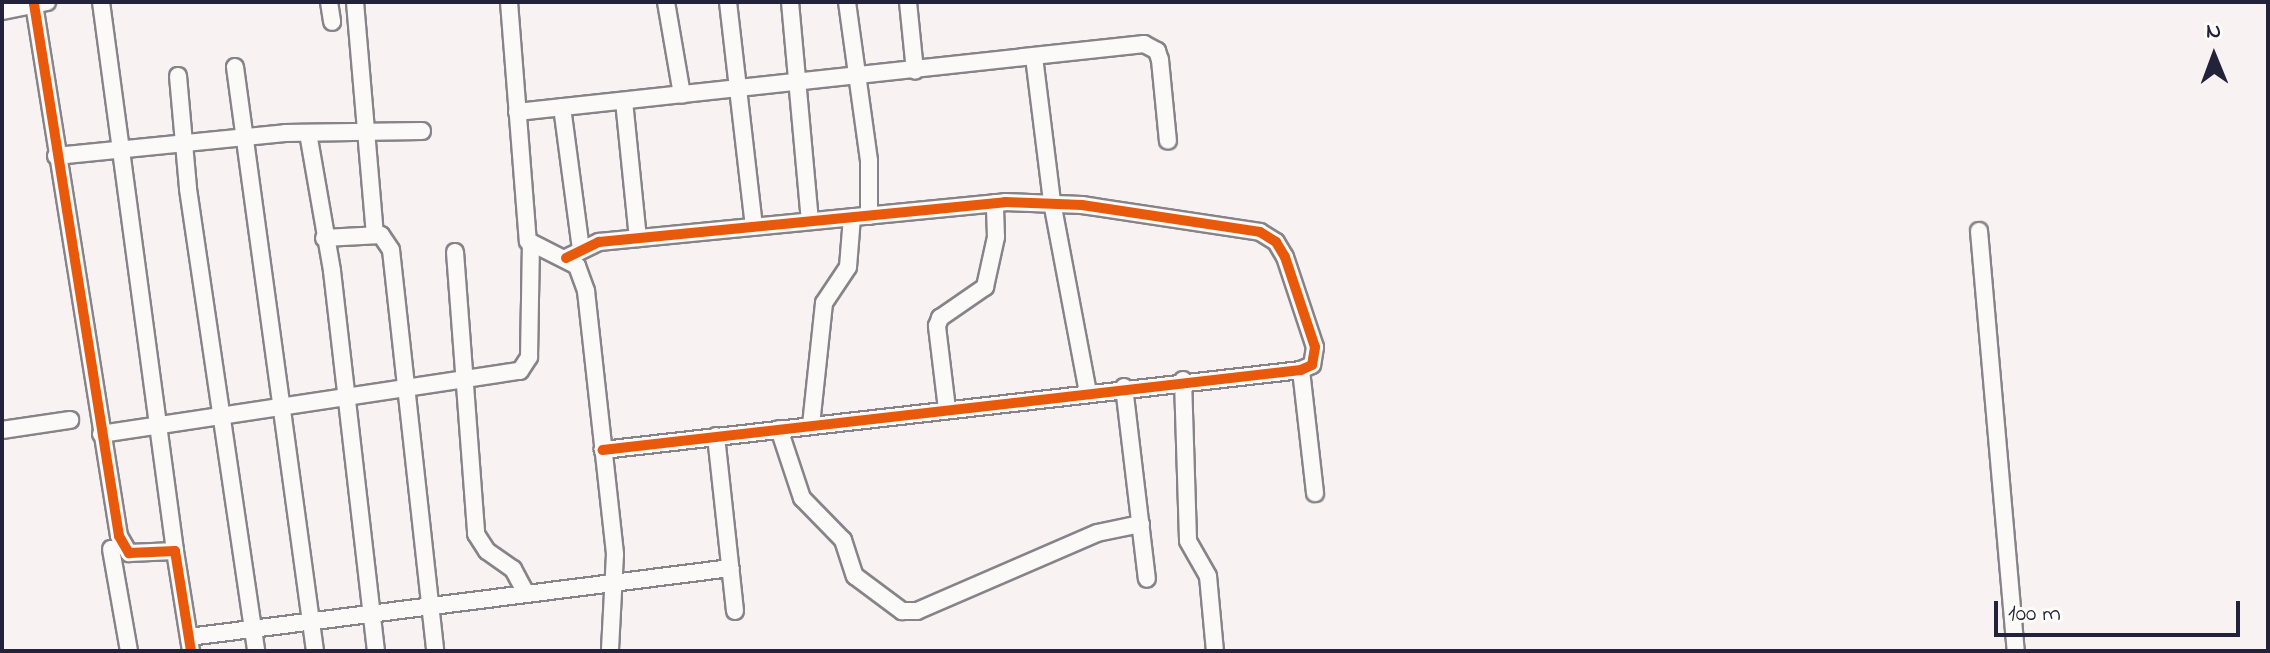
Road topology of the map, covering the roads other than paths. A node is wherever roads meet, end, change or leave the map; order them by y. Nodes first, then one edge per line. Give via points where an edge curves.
1 (101, 2) edge
2 (329, 2) edge
3 (355, 2) edge
4 (509, 2) edge
5 (666, 2) edge
6 (728, 2) edge
7 (790, 2) edge
8 (847, 2) edge
9 (908, 2) edge
10 (25, 6) edge
11 (332, 22) dead end
12 (1034, 57) junction
13 (235, 67) dead end
14 (915, 71) junction
15 (178, 76) dead end
16 (854, 77) junction
17 (798, 82) junction
18 (739, 89) junction
19 (682, 95) junction
20 (624, 101) junction
21 (562, 107) junction
22 (517, 112) junction
23 (422, 131) dead end
24 (365, 132) junction
25 (308, 133) junction
26 (244, 137) junction
27 (1168, 141) dead end
28 (182, 142) junction
29 (122, 147) junction
30 (56, 156) junction
31 (1052, 202) junction
32 (995, 203) junction
33 (860, 217) junction
34 (810, 221) junction
35 (754, 227) junction
36 (1979, 231) dead end
37 (375, 234) junction
38 (324, 238) junction
39 (638, 238) junction
40 (531, 246) junction
41 (455, 252) dead end
42 (574, 254) junction
43 (1301, 370) junction
44 (1183, 380) junction
45 (462, 381) junction
46 (1124, 387) junction
47 (403, 389) junction
48 (1088, 392) junction
49 (343, 398) junction
50 (283, 407) junction
51 (947, 409) junction
52 (219, 416) junction
53 (70, 420) dead end
54 (160, 425) junction
55 (811, 425) junction
56 (779, 429) junction
57 (2, 430) edge
58 (101, 434) junction
59 (716, 436) junction
60 (603, 450) junction
61 (1315, 493) dead end
62 (1141, 524) junction
63 (111, 549) dead end
64 (175, 551) junction
65 (731, 568) junction
66 (1147, 579) dead end
67 (613, 582) junction
68 (526, 593) junction
69 (430, 606) junction
70 (735, 611) dead end
71 (371, 613) junction
72 (309, 621) junction
73 (251, 629) junction
74 (190, 644) edge
75 (129, 651) edge
76 (256, 651) edge
77 (315, 651) edge
78 (376, 651) edge
79 (435, 651) edge
80 (610, 651) edge
81 (1215, 651) edge
82 (2016, 651) edge

1 - 29 street
2 - 11 street
3 - 24 street
4 - 22 street
5 - 19 street
6 - 18 street
7 - 17 street
8 - 16 street
9 - 14 street
10 - 30 street
12 - 14 street
12 - 27 street via 1151,45 1160,60
12 - 31 street
13 - 26 street
14 - 16 street
15 - 28 street
16 - 17 street
16 - 33 street via 867,144
17 - 18 street
17 - 34 street
18 - 19 street
18 - 35 street
19 - 20 street
20 - 21 street
20 - 39 street
21 - 22 street
21 - 42 street
22 - 40 street
23 - 24 street
24 - 25 street
24 - 37 street
25 - 26 street
25 - 38 street
26 - 28 street
26 - 50 street
28 - 29 street
28 - 52 street
29 - 30 street
29 - 54 street
30 - 58 street
31 - 32 street
31 - 43 street via 1247,230 1276,242 1315,347 1312,365
31 - 48 street
32 - 33 street
32 - 51 street via 996,237 985,287 940,318 937,326
33 - 34 street
33 - 55 street via 848,267 824,303
34 - 35 street
35 - 39 street
36 - 82 street
37 - 38 street
37 - 47 street via 386,238 391,250
38 - 49 street
39 - 42 street via 599,242
40 - 42 street
40 - 45 street via 526,365 520,371
41 - 45 street
42 - 60 street via 586,291
43 - 44 street
43 - 61 street
44 - 46 street
44 - 81 street via 1188,541 1211,589
45 - 47 street
45 - 68 street via 476,534 487,551 513,569
46 - 48 street
46 - 62 street
47 - 49 street
47 - 69 street
48 - 51 street
49 - 50 street
49 - 71 street
50 - 52 street
50 - 72 street
51 - 55 street
52 - 54 street
52 - 73 street
53 - 57 street
54 - 58 street
54 - 64 street
55 - 56 street
56 - 59 street
56 - 62 street via 802,498 843,540 855,576 902,611 917,611 1097,533
58 - 64 street via 122,546 141,554
59 - 60 street
59 - 65 street
60 - 67 street
62 - 66 street
63 - 75 street
64 - 74 street
65 - 67 street
65 - 70 street
67 - 68 street
67 - 80 street
68 - 69 street
69 - 71 street
69 - 79 street
71 - 72 street
71 - 78 street
72 - 73 street
72 - 77 street
73 - 74 street
73 - 76 street

